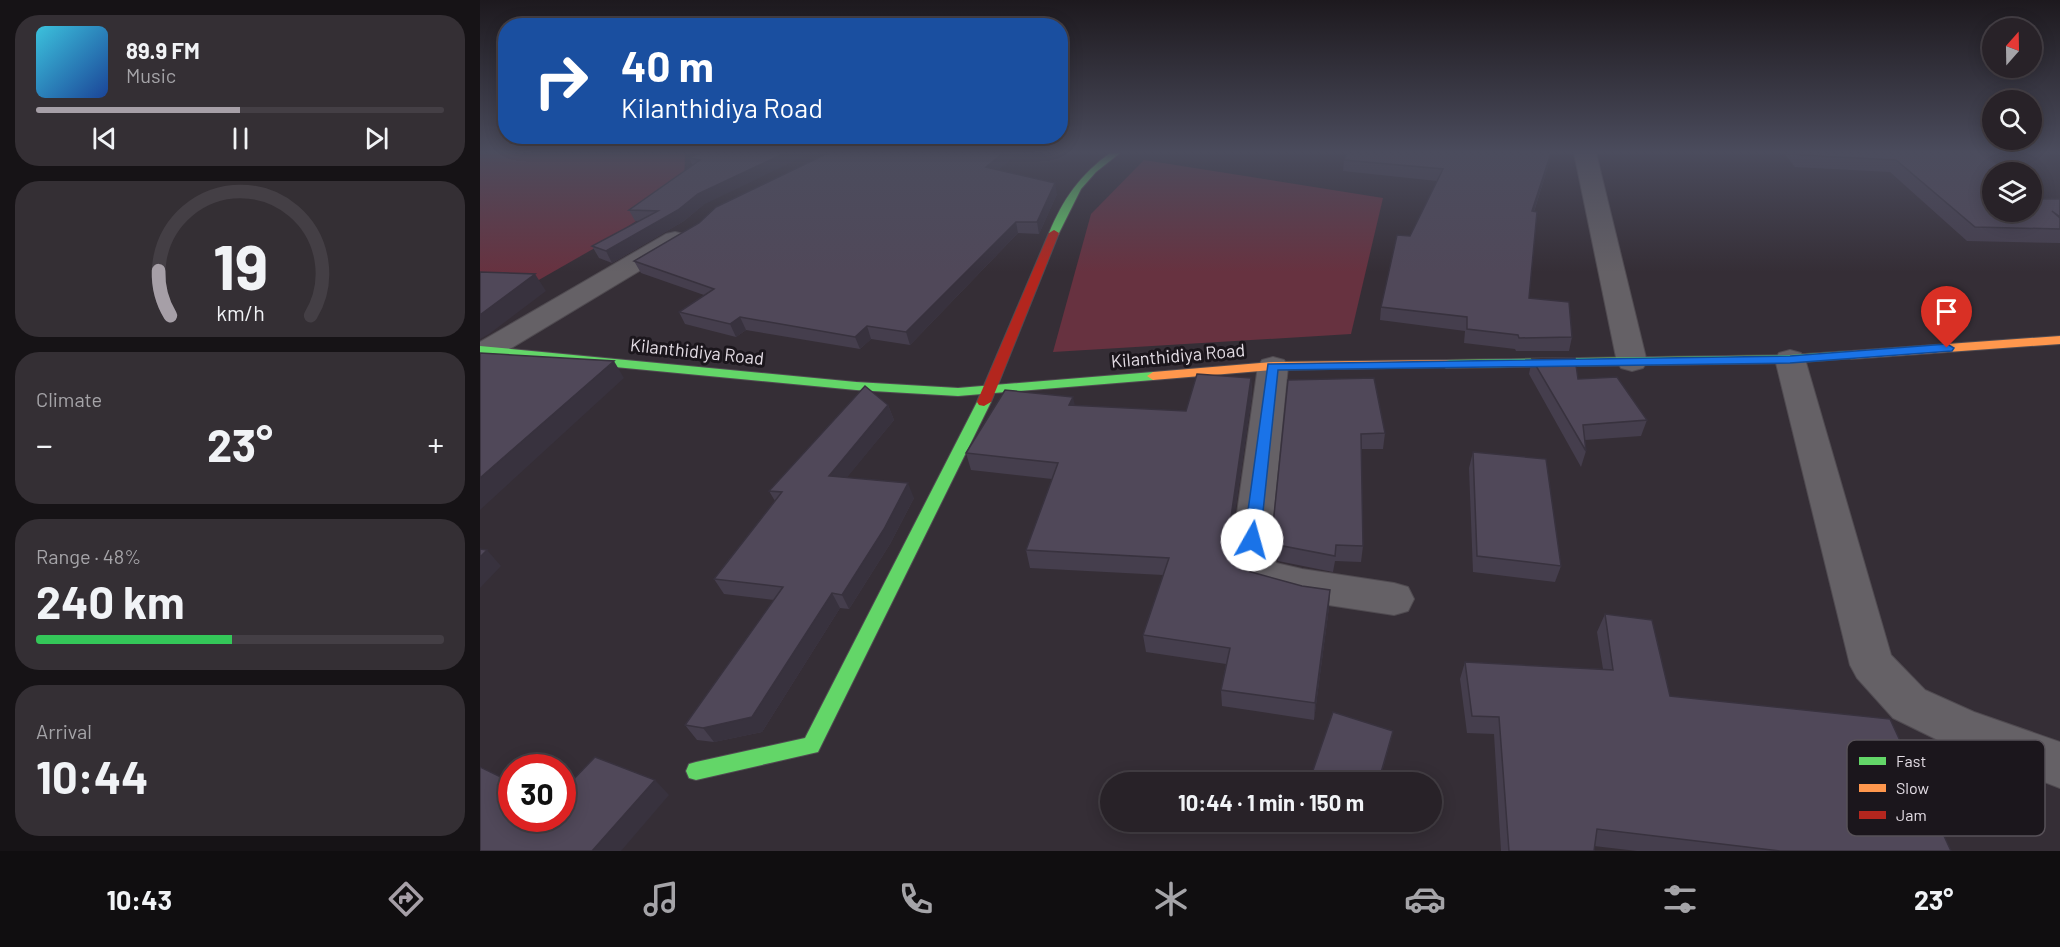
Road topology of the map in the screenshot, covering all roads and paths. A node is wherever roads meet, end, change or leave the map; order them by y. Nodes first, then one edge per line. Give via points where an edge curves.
1 (1072, 193) edge
2 (1594, 193) edge
3 (694, 228) edge
4 (2060, 340) edge
5 (484, 350) edge
6 (1790, 359) junction
7 (1632, 362) junction
8 (1273, 366) junction
9 (990, 390) junction
10 (1394, 599) dead end
11 (1992, 740) edge
12 (2045, 759) edge
13 (2060, 765) edge
14 (696, 771) dead end

1 - 9 street
2 - 7 street
3 - 5 street
4 - 6 street, Kilanthidiya Road
5 - 9 street, Kilanthidiya Road via 856,386
6 - 7 street, Kilanthidiya Road
6 - 11 street via 1872,665 1909,704
7 - 8 street, Kilanthidiya Road
8 - 9 street, Kilanthidiya Road
8 - 10 street via 1252,540 1259,574
9 - 14 street via 812,746
12 - 13 street

